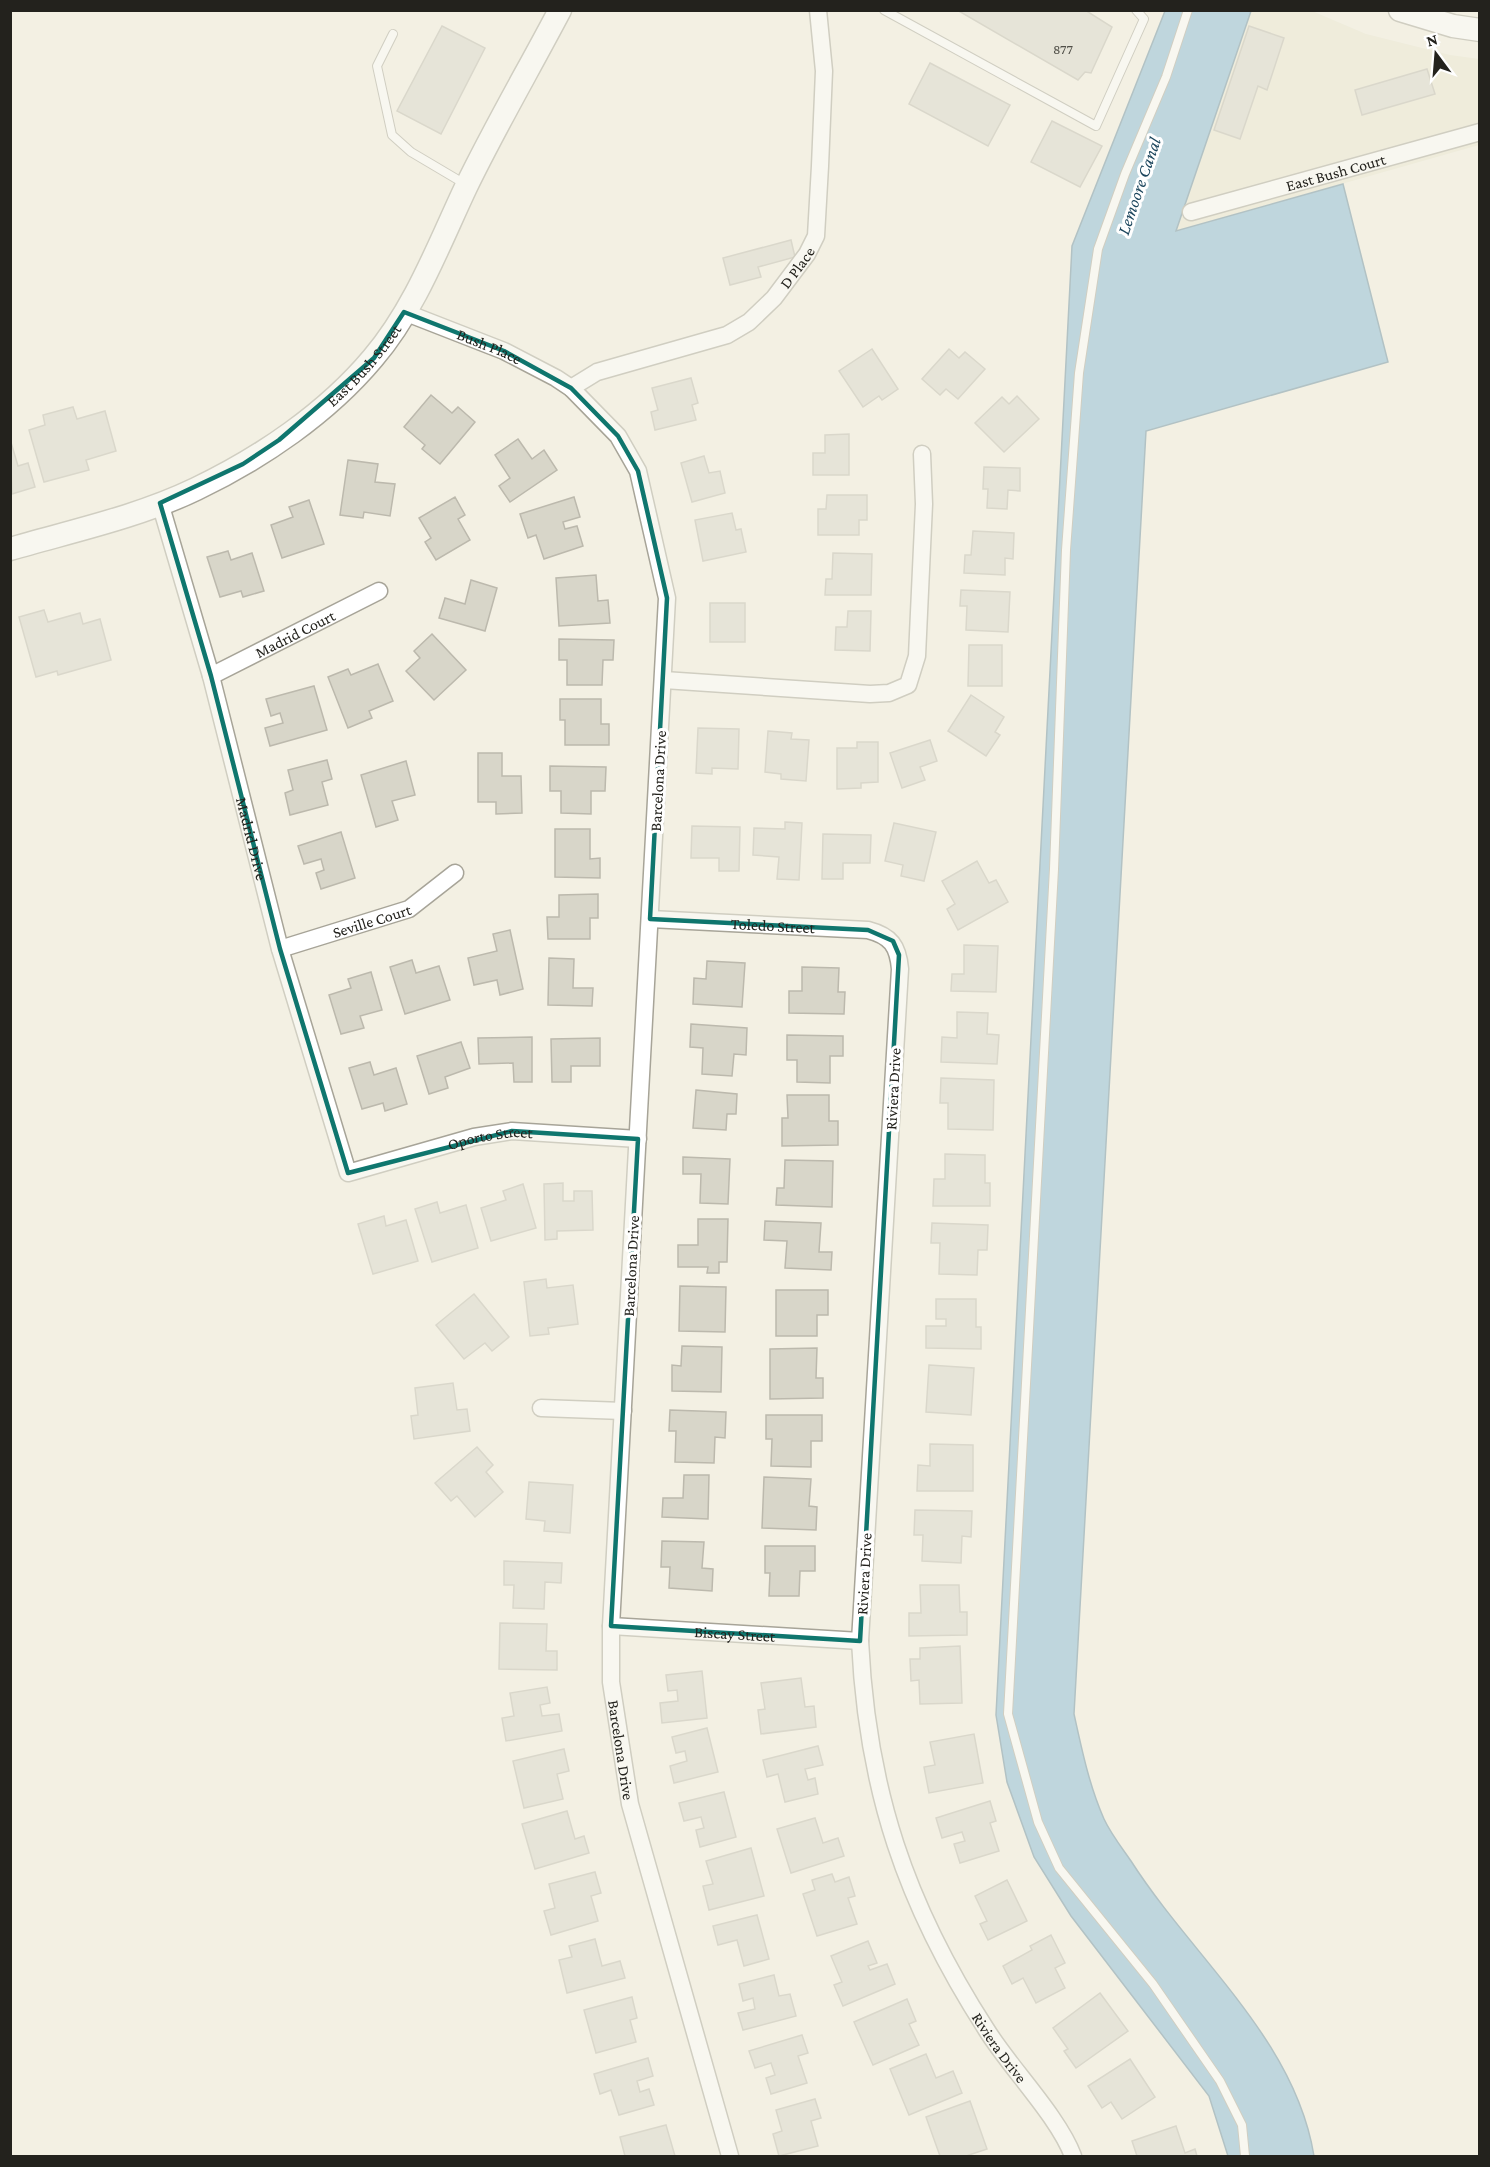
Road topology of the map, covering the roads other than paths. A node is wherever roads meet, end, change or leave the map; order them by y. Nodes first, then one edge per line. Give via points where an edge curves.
1 (560, 10) edge
2 (818, 10) edge
3 (884, 10) edge
4 (1136, 10) edge
5 (1188, 10) edge
6 (1400, 10) edge
7 (1479, 30) edge
8 (393, 34) dead end
9 (1479, 132) edge
10 (467, 185) junction
11 (1191, 212) dead end
12 (404, 312) junction
13 (571, 388) junction
14 (922, 454) dead end
15 (160, 503) junction
16 (10, 549) edge
17 (379, 591) dead end
18 (211, 676) junction
19 (664, 680) junction
20 (455, 873) dead end
21 (650, 919) junction
22 (893, 941) joint
23 (280, 949) junction
24 (638, 1139) junction
25 (348, 1173) joint
26 (541, 1408) dead end
27 (623, 1411) junction
28 (610, 1626) junction
29 (860, 1641) junction
30 (730, 2157) edge
31 (1073, 2157) edge
32 (1245, 2157) edge

1 - 10 main road, East Bush Street
2 - 13 street, D Place via 824,71 820,166 816,236 807,254 774,298 742,327 727,335 597,372
3 - 4 lane via 1096,126 1144,19
5 - 32 lane via 1166,77 1098,249 1079,374 1066,550 1054,869 1008,1714 1038,1822 1059,1868 1153,1984 1220,2081 1242,2125
6 - 7 main road
8 - 10 lane via 377,66 392,135 411,152
9 - 11 street, East Bush Court
10 - 12 main road, East Bush Street
12 - 13 street, Bush Place via 504,351
12 - 15 main road, East Bush Street via 374,358 319,410 243,464 195,490
13 - 19 street, Barcelona Drive via 618,436 638,471 667,598
14 - 19 street via 924,504 917,656 908,685 889,693 870,694
15 - 16 main road, East Bush Street
15 - 18 street, Madrid Drive
17 - 18 street, Madrid Court
18 - 23 street, Madrid Drive
19 - 21 street, Barcelona Drive
20 - 23 street, Seville Court via 409,909
21 - 22 street, Toledo Street via 868,930
21 - 24 street, Barcelona Drive
22 - 29 street, Riviera Drive via 900,969
23 - 25 street, Madrid Drive
24 - 25 street, Oporto Street via 512,1131 474,1137
24 - 27 street, Barcelona Drive
26 - 27 street
27 - 28 street, Barcelona Drive
28 - 29 street, Biscay Street
28 - 30 street, Barcelona Drive via 611,1682 630,1804
29 - 31 street, Riviera Drive via 868,1737 880,1797 920,1913 957,1984

